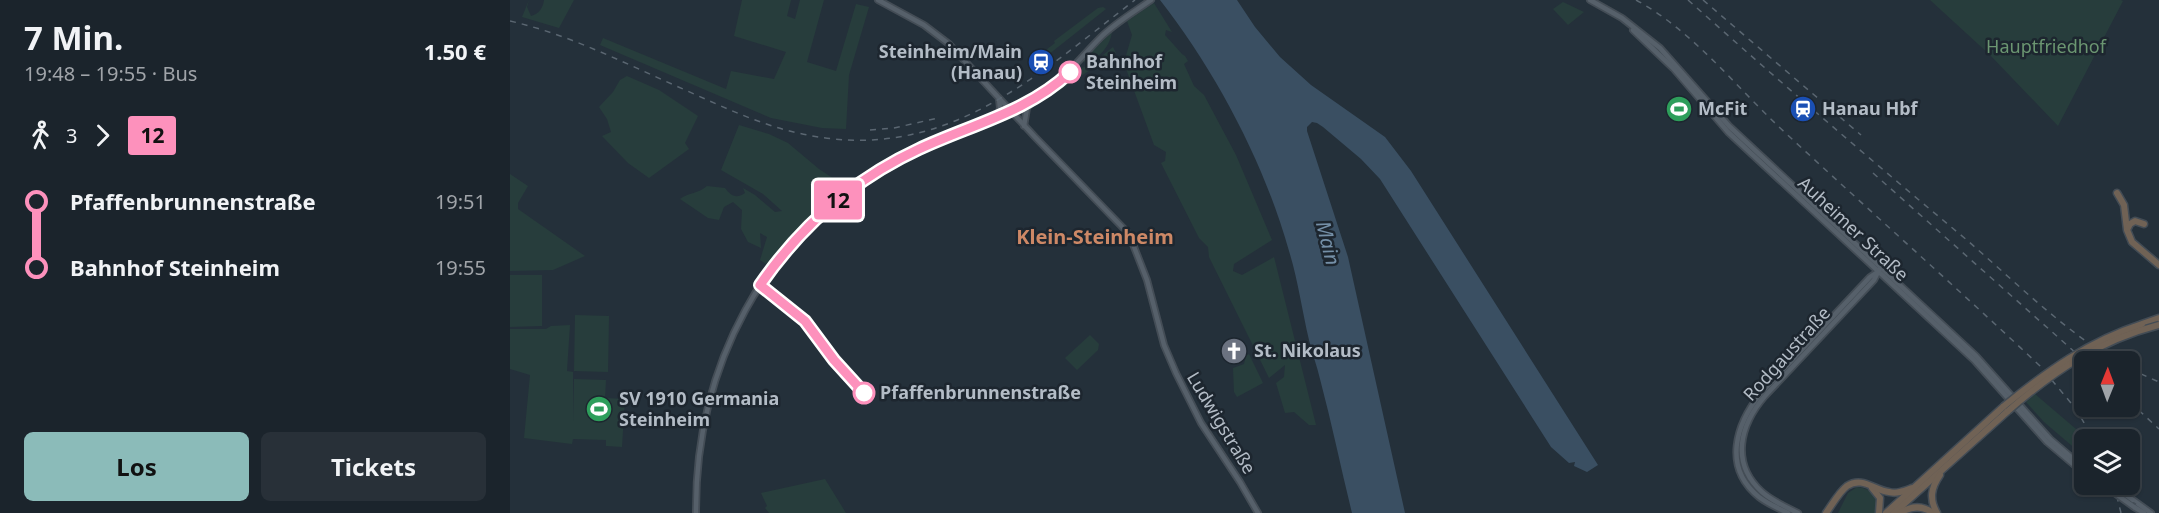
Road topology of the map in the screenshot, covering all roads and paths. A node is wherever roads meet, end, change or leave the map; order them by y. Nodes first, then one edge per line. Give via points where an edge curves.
1 (878, 0) edge
2 (1151, 0) edge
3 (1590, 0) edge
4 (1600, 6) junction
5 (1035, 98) junction
6 (999, 99) junction
7 (1010, 111) junction
8 (998, 116) junction
9 (1024, 126) junction
10 (2117, 193) dead end
11 (2144, 224) dead end
12 (2127, 230) junction
13 (1868, 261) junction
14 (1878, 264) junction
15 (2159, 265) edge
16 (1879, 271) junction
17 (1885, 271) junction
18 (1872, 279) junction
19 (1888, 280) junction
20 (2159, 319) edge
21 (2159, 325) edge
22 (2006, 408) junction
23 (1960, 450) junction
24 (2074, 459) edge
25 (2074, 465) edge
26 (1946, 466) junction
27 (1918, 485) junction
28 (2121, 495) edge
29 (2124, 495) edge
30 (2134, 503) junction
31 (696, 513) edge
32 (1258, 513) edge
33 (1788, 513) edge
34 (1798, 513) edge
35 (1829, 513) edge
36 (1879, 513) edge
37 (1886, 513) edge
38 (1894, 513) edge
39 (1899, 513) edge
40 (1935, 513) edge
41 (2144, 513) edge
42 (2151, 513) edge

1 - 6 main road, Ludwigstraße via 944,39
2 - 5 main road via 1101,37 1065,76
3 - 4 main road
4 - 13 main road, Auheimer Straße via 1651,46 1728,132
4 - 14 main road, Auheimer Straße via 1624,19 1672,60 1744,141
5 - 7 main road
5 - 9 main road via 1027,108
6 - 7 main road, Ludwigstraße
6 - 8 main road
7 - 8 main road
7 - 9 main road, Ludwigstraße
8 - 31 main road via 920,148 864,180 811,224 766,277 736,326 710,396 700,440
9 - 32 main road, Ludwigstraße via 1129,234 1176,373 1201,423
10 - 12 highway via 2125,209
11 - 12 highway via 2135,221
12 - 15 highway via 2134,245
13 - 16 main road, Auheimer Straße
13 - 18 main road
14 - 16 main road
14 - 17 main road, Auheimer Straße
16 - 17 main road
16 - 18 main road, Rodgaustraße
16 - 19 main road, Auheimer Straße
17 - 24 main road, Auheimer Straße via 1987,366 2050,439
18 - 19 main road
18 - 33 main road, Rodgaustraße via 1761,393 1748,409 1737,435 1736,451 1743,475 1758,496
18 - 34 main road, Rodgaustraße via 1764,396 1745,426 1741,444 1748,474 1768,497
19 - 25 main road, Auheimer Straße via 1974,360 2047,442
20 - 22 highway, bridge via 2104,338 2072,355
21 - 22 highway, bridge via 2086,353
22 - 23 highway
23 - 26 highway
23 - 27 highway
26 - 38 highway
26 - 40 highway via 1932,490
27 - 35 highway via 1893,493 1863,483 1851,484
27 - 37 highway
28 - 30 main road, bridge
29 - 30 main road, bridge
30 - 41 main road
30 - 42 main road
35 - 36 highway via 1845,490 1859,484 1878,494
39 - 40 highway via 1914,507

